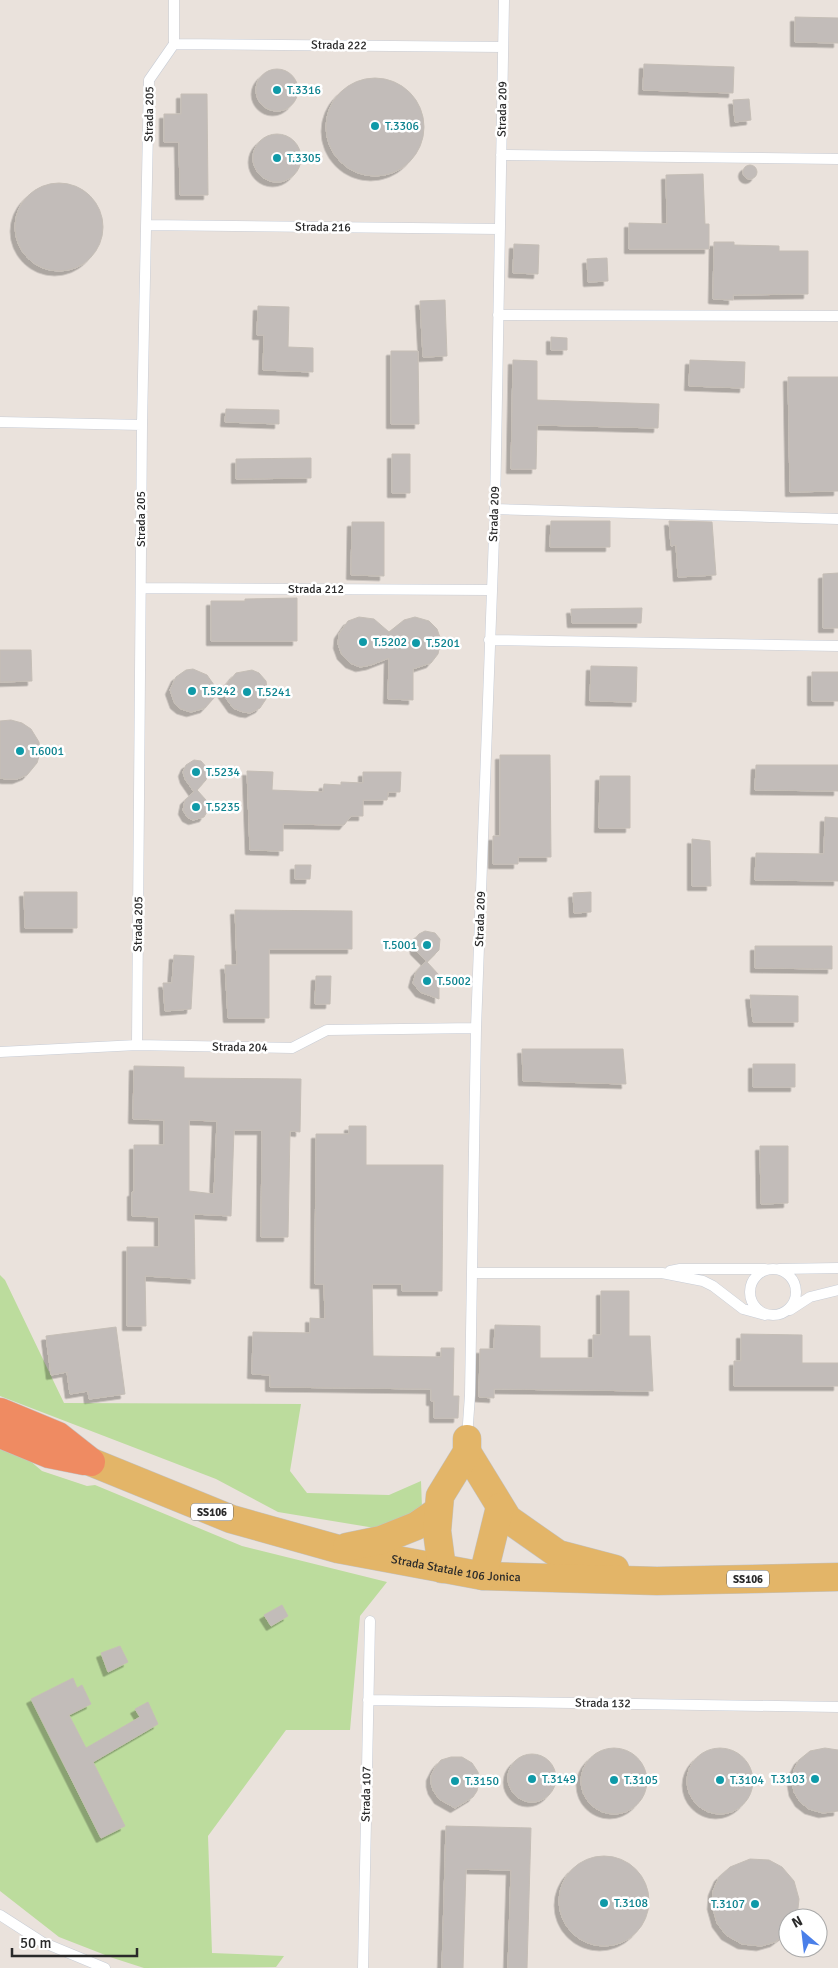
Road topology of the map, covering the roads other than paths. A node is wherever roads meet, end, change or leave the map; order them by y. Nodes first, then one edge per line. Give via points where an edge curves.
1 (174, 0) edge
2 (504, 0) edge
3 (174, 44) junction
4 (503, 47) junction
5 (501, 155) junction
6 (838, 159) edge
7 (146, 225) junction
8 (500, 229) junction
9 (498, 315) junction
10 (838, 316) edge
11 (0, 422) edge
12 (142, 425) junction
13 (495, 509) junction
14 (838, 519) edge
15 (141, 588) junction
16 (491, 590) junction
17 (489, 640) junction
18 (838, 646) edge
19 (476, 1028) junction
20 (137, 1045) junction
21 (0, 1052) edge
22 (838, 1268) edge
23 (773, 1269) junction
24 (472, 1273) junction
25 (662, 1273) junction
26 (838, 1290) edge
27 (787, 1311) junction
28 (765, 1315) junction
29 (0, 1412) edge
30 (0, 1434) edge
31 (467, 1446) junction
32 (91, 1462) junction
33 (500, 1507) junction
34 (438, 1511) junction
35 (338, 1549) junction
36 (442, 1569) junction
37 (482, 1576) junction
38 (838, 1577) edge
39 (657, 1581) junction
40 (370, 1621) dead end
41 (368, 1700) junction
42 (838, 1707) edge
43 (0, 1915) edge
44 (105, 1968) edge
45 (362, 1968) edge

1 - 3 lane
2 - 4 lane, Strada 209
3 - 4 lane, Strada 222
3 - 7 lane, Strada 205 via 149,80
4 - 5 lane, Strada 209
5 - 6 lane
5 - 8 lane, Strada 209
7 - 8 lane, Strada 216
7 - 12 lane, Strada 205
8 - 9 lane, Strada 209
9 - 10 lane
9 - 13 lane, Strada 209
11 - 12 lane
12 - 15 lane, Strada 205
13 - 14 lane
13 - 16 lane, Strada 209
15 - 16 lane, Strada 212
15 - 20 lane, Strada 205
16 - 17 lane, Strada 209
17 - 18 lane
17 - 19 lane, Strada 209
19 - 20 lane, Strada 204 via 327,1030 292,1048
19 - 24 lane, Strada 209
20 - 21 lane, Strada 204
22 - 23 lane
23 - 25 lane via 680,1269
23 - 27 lane via 790,1276 797,1291
23 - 28 lane via 756,1276 749,1290 753,1305
24 - 25 lane
24 - 31 lane, Strada 209
25 - 28 lane via 703,1280 743,1309
26 - 27 lane via 810,1297
27 - 28 lane via 780,1315
29 - 32 highway, Strada Statale 106 Jonica / SS106 via 58,1436
30 - 32 highway, Strada Statale 106 Jonica / SS106 via 49,1454
31 - 33 main road
31 - 34 main road via 440,1496
32 - 35 main road, Strada Statale 106 Jonica / SS106 via 231,1520
33 - 37 main road
33 - 39 main road via 508,1519 558,1554
34 - 35 main road via 416,1526 381,1540
34 - 36 main road
35 - 36 main road, Strada Statale 106 Jonica / SS106
36 - 37 main road, Strada Statale 106 Jonica / SS106
37 - 39 main road, Strada Statale 106 Jonica / SS106
38 - 39 main road, Strada Statale 106 Jonica / SS106
40 - 41 lane, Strada 107
41 - 42 lane, Strada 132
41 - 45 lane, Strada 107
43 - 44 lane via 42,1942

